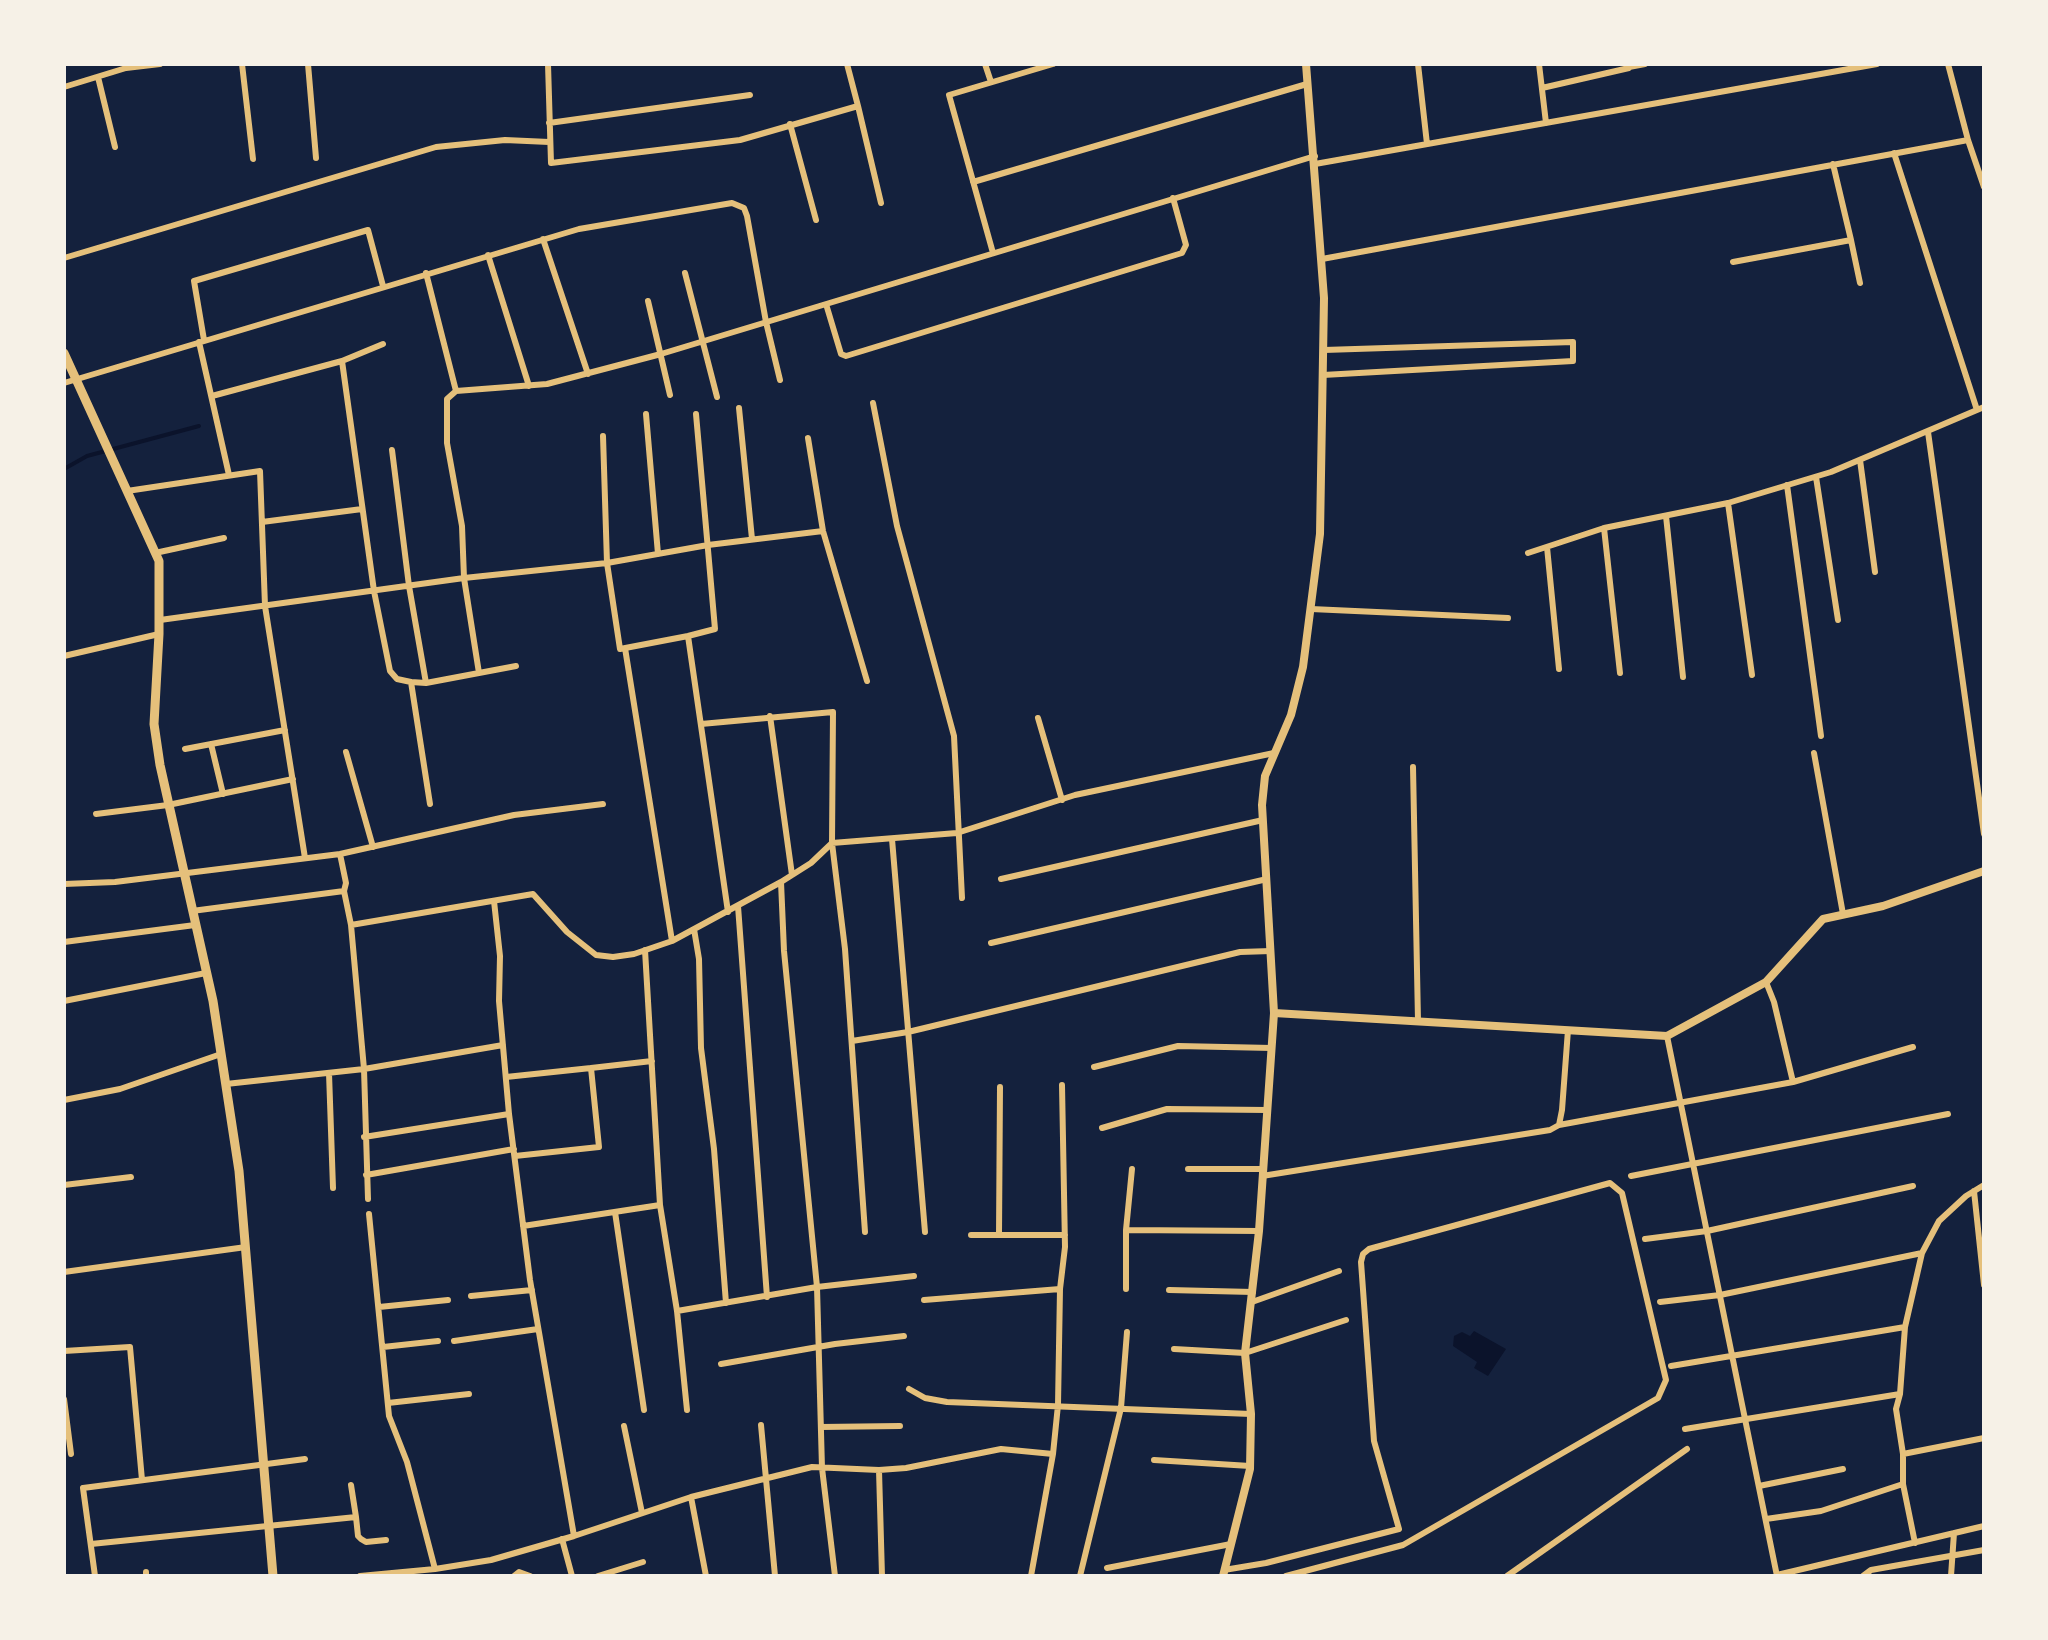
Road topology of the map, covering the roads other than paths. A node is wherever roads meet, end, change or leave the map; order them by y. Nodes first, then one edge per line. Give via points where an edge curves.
1 (160, 64) edge
2 (242, 64) edge
3 (308, 64) edge
4 (548, 64) edge
5 (847, 64) edge
6 (985, 64) edge
7 (1053, 64) edge
8 (1306, 64) edge
9 (1418, 64) edge
10 (1539, 64) edge
11 (1645, 64) edge
12 (1877, 64) edge
13 (1948, 64) edge
14 (1629, 66) edge
15 (98, 77) junction
16 (991, 82) junction
17 (1307, 84) junction
18 (64, 87) edge
19 (1542, 88) junction
20 (750, 95) dead end
21 (858, 106) junction
22 (549, 123) junction
23 (1546, 123) junction
24 (790, 124) junction
25 (1968, 140) junction
26 (549, 142) junction
27 (1427, 144) junction
28 (115, 147) dead end
29 (1894, 153) junction
30 (316, 158) dead end
31 (253, 159) dead end
32 (1315, 160) junction
33 (1833, 164) junction
34 (973, 182) junction
35 (1984, 187) edge
36 (1173, 198) junction
37 (881, 203) dead end
38 (816, 220) dead end
39 (543, 239) junction
40 (1851, 240) junction
41 (993, 253) junction
42 (488, 255) junction
43 (64, 258) edge
44 (1322, 259) junction
45 (1733, 262) dead end
46 (426, 273) junction
47 (685, 273) dead end
48 (1860, 283) dead end
49 (383, 286) junction
50 (648, 301) dead end
51 (826, 304) junction
52 (766, 322) junction
53 (202, 341) junction
54 (702, 342) junction
55 (383, 344) dead end
56 (1324, 350) junction
57 (64, 353) edge
58 (661, 354) junction
59 (342, 361) junction
60 (588, 374) junction
61 (1323, 375) junction
62 (76, 380) junction
63 (780, 380) dead end
64 (64, 383) edge
65 (529, 386) junction
66 (456, 391) junction
67 (670, 395) dead end
68 (212, 396) junction
69 (717, 397) dead end
70 (873, 403) dead end
71 (739, 408) dead end
72 (1980, 409) edge
73 (646, 414) dead end
74 (696, 414) dead end
75 (1928, 432) junction
76 (603, 436) dead end
77 (808, 438) dead end
78 (392, 450) dead end
79 (1860, 460) junction
80 (229, 475) junction
81 (1816, 477) junction
82 (1787, 485) junction
83 (127, 491) junction
84 (1728, 503) junction
85 (362, 509) junction
86 (1666, 516) junction
87 (262, 522) junction
88 (1604, 528) junction
89 (823, 531) junction
90 (224, 538) dead end
91 (752, 539) junction
92 (708, 545) junction
93 (1547, 547) junction
94 (155, 553) junction
95 (1528, 553) dead end
96 (658, 554) junction
97 (607, 563) junction
98 (1875, 572) dead end
99 (464, 578) junction
100 (409, 586) junction
101 (374, 591) junction
102 (265, 606) junction
103 (1311, 609) junction
104 (1508, 618) dead end
105 (160, 620) junction
106 (1838, 620) dead end
107 (159, 634) junction
108 (688, 636) junction
109 (625, 648) junction
110 (64, 656) edge
111 (516, 666) dead end
112 (1559, 669) dead end
113 (479, 673) junction
114 (1620, 673) dead end
115 (1752, 675) dead end
116 (1683, 677) dead end
117 (867, 681) dead end
118 (411, 682) junction
119 (426, 683) junction
120 (770, 716) junction
121 (1038, 718) dead end
122 (701, 724) junction
123 (285, 730) junction
124 (1821, 736) dead end
125 (211, 744) junction
126 (185, 749) dead end
127 (346, 752) dead end
128 (1274, 753) junction
129 (1814, 753) dead end
130 (1413, 767) dead end
131 (293, 779) junction
132 (223, 794) junction
133 (1981, 797) edge
134 (1062, 800) junction
135 (430, 804) dead end
136 (603, 804) dead end
137 (168, 805) junction
138 (96, 814) dead end
139 (1263, 820) junction
140 (957, 833) junction
141 (1984, 834) edge
142 (892, 839) junction
143 (832, 843) junction
144 (373, 847) junction
145 (340, 854) junction
146 (305, 858) junction
147 (1984, 871) edge
148 (183, 873) junction
149 (792, 875) junction
150 (1001, 879) dead end
151 (1267, 879) junction
152 (781, 882) junction
153 (64, 884) edge
154 (344, 891) junction
155 (962, 898) dead end
156 (494, 901) junction
157 (738, 906) junction
158 (192, 911) junction
159 (728, 912) junction
160 (1843, 914) junction
161 (195, 925) junction
162 (351, 925) junction
163 (694, 929) junction
164 (672, 941) junction
165 (64, 942) edge
166 (991, 943) dead end
167 (645, 950) junction
168 (1271, 951) junction
169 (206, 973) junction
170 (1766, 982) junction
171 (64, 1001) edge
172 (1274, 1013) junction
173 (1418, 1021) junction
174 (1568, 1030) junction
175 (908, 1032) junction
176 (1667, 1036) junction
177 (852, 1041) junction
178 (503, 1045) junction
179 (1913, 1047) dead end
180 (1272, 1048) junction
181 (221, 1054) junction
182 (652, 1061) junction
183 (1094, 1067) dead end
184 (591, 1068) junction
185 (364, 1069) junction
186 (329, 1073) junction
187 (506, 1077) junction
188 (1793, 1082) junction
189 (226, 1084) junction
190 (1062, 1085) dead end
191 (1000, 1087) dead end
192 (64, 1100) edge
193 (1682, 1100) junction
194 (1267, 1110) junction
195 (509, 1114) junction
196 (1948, 1114) dead end
197 (1559, 1125) junction
198 (1102, 1128) dead end
199 (364, 1137) junction
200 (515, 1153) junction
201 (1693, 1163) junction
202 (1132, 1169) dead end
203 (1188, 1169) dead end
204 (1263, 1173) junction
205 (366, 1175) junction
206 (1631, 1176) dead end
207 (131, 1177) dead end
208 (64, 1185) edge
209 (1984, 1185) edge
210 (1913, 1186) dead end
211 (333, 1188) dead end
212 (1974, 1191) junction
213 (368, 1199) dead end
214 (660, 1205) junction
215 (615, 1212) junction
216 (369, 1214) dead end
217 (523, 1226) junction
218 (1126, 1230) junction
219 (1259, 1231) junction
220 (1707, 1231) junction
221 (865, 1232) dead end
222 (925, 1232) dead end
223 (971, 1235) dead end
224 (999, 1235) junction
225 (1065, 1235) junction
226 (1645, 1239) dead end
227 (246, 1247) junction
228 (1922, 1253) junction
229 (1339, 1271) dead end
230 (64, 1272) edge
231 (914, 1276) dead end
232 (1984, 1285) edge
233 (817, 1287) junction
234 (1060, 1289) junction
235 (1126, 1289) dead end
236 (532, 1290) junction
237 (1169, 1290) dead end
238 (1253, 1292) junction
239 (1720, 1295) junction
240 (471, 1296) dead end
241 (767, 1297) junction
242 (448, 1300) dead end
243 (924, 1300) dead end
244 (1252, 1302) junction
245 (1660, 1302) dead end
246 (726, 1303) junction
247 (379, 1307) junction
248 (677, 1311) junction
249 (1346, 1320) dead end
250 (1905, 1327) junction
251 (538, 1329) junction
252 (1127, 1332) dead end
253 (904, 1336) dead end
254 (438, 1341) dead end
255 (454, 1341) dead end
256 (383, 1347) junction
257 (819, 1348) junction
258 (1174, 1349) dead end
259 (64, 1351) edge
260 (1245, 1353) junction
261 (1733, 1357) junction
262 (721, 1364) dead end
263 (1671, 1366) dead end
264 (909, 1389) dead end
265 (469, 1394) dead end
266 (1900, 1394) junction
267 (64, 1399) edge
268 (388, 1403) junction
269 (1058, 1405) junction
270 (1121, 1408) junction
271 (644, 1410) dead end
272 (687, 1410) dead end
273 (1251, 1414) junction
274 (1746, 1419) junction
275 (761, 1425) dead end
276 (624, 1426) dead end
277 (900, 1426) dead end
278 (821, 1427) junction
279 (1685, 1429) dead end
280 (1984, 1438) edge
281 (1687, 1449) dead end
282 (71, 1454) dead end
283 (1053, 1454) junction
284 (1903, 1454) junction
285 (305, 1459) dead end
286 (1154, 1460) dead end
287 (264, 1464) junction
288 (1250, 1466) junction
289 (822, 1468) junction
290 (1843, 1469) dead end
291 (879, 1470) junction
292 (768, 1476) junction
293 (142, 1480) junction
294 (1903, 1484) junction
295 (351, 1485) dead end
296 (1759, 1486) junction
297 (691, 1497) junction
298 (642, 1513) junction
299 (356, 1517) junction
300 (1766, 1519) junction
301 (268, 1524) junction
302 (1984, 1526) edge
303 (1399, 1529) junction
304 (1954, 1533) junction
305 (574, 1536) junction
306 (562, 1539) junction
307 (386, 1540) dead end
308 (1915, 1543) junction
309 (91, 1544) junction
310 (1231, 1544) junction
311 (1403, 1545) junction
312 (1984, 1550) edge
313 (1954, 1555) junction
314 (643, 1562) dead end
315 (1107, 1568) dead end
316 (435, 1569) junction
317 (1224, 1573) edge
318 (1777, 1575) edge
319 (95, 1576) edge
320 (273, 1576) edge
321 (360, 1576) edge
322 (514, 1576) edge
323 (530, 1576) edge
324 (572, 1576) edge
325 (598, 1576) edge
326 (706, 1576) edge
327 (775, 1576) edge
328 (835, 1576) edge
329 (882, 1576) edge
330 (1031, 1576) edge
331 (1080, 1576) edge
332 (1286, 1576) edge
333 (1507, 1576) edge
334 (1863, 1576) edge
335 (1951, 1576) edge

1 - 15 street
2 - 31 street
3 - 30 street
4 - 22 street
5 - 21 street
6 - 16 street
7 - 16 street
8 - 17 street
9 - 27 street
10 - 19 street
11 - 14 street
12 - 23 street
13 - 25 street
14 - 19 street
15 - 18 street
15 - 28 street
16 - 34 street via 949,95
17 - 32 street
17 - 34 street
19 - 23 street
20 - 22 street
21 - 24 street
21 - 37 street
22 - 26 street
23 - 27 street
24 - 26 street via 740,140 551,163
24 - 38 street
25 - 29 street
25 - 35 street
26 - 43 street via 436,147
27 - 32 street
29 - 33 street
29 - 72 street
32 - 36 street
32 - 44 street
33 - 40 street
33 - 44 street
34 - 41 street
36 - 41 street
36 - 51 street via 1186,245 1182,253 846,356
39 - 42 street
39 - 52 street via 739,204 747,216
39 - 60 street
40 - 45 street
40 - 48 street
41 - 51 street
42 - 46 street
42 - 65 street
44 - 56 street
46 - 49 street
46 - 66 street
47 - 54 street
49 - 53 street
49 - 53 street via 368,230 194,281
50 - 58 street
51 - 52 street
52 - 54 street
52 - 63 street
53 - 62 street
53 - 68 street
54 - 58 street
54 - 69 street
55 - 59 street
56 - 61 street
56 - 61 street via 1573,342 1573,361
57 - 62 main road
58 - 60 street
58 - 67 street
59 - 68 street
59 - 85 street
60 - 65 street
61 - 103 street via 1320,534
62 - 64 street
62 - 83 main road
65 - 66 street
66 - 99 street via 447,399 447,443 462,526
68 - 80 street
70 - 140 street via 897,526 954,736
71 - 91 street
72 - 75 street
73 - 96 street
74 - 92 street
75 - 79 street
75 - 133 street
76 - 97 street
77 - 89 street
78 - 100 street
79 - 81 street
79 - 98 street
80 - 83 street
80 - 87 street via 260,471
81 - 82 street
81 - 106 street
82 - 84 street
82 - 124 street
83 - 94 main road
84 - 86 street
84 - 115 street
85 - 87 street
85 - 101 street
86 - 88 street
86 - 116 street
87 - 102 street
88 - 93 street
88 - 114 street
89 - 91 street
89 - 117 street
90 - 94 street
91 - 92 street
92 - 96 street
92 - 108 street via 715,629
93 - 95 street
93 - 112 street
94 - 105 main road
96 - 97 street
97 - 99 street
97 - 109 street via 620,649
99 - 100 street
99 - 113 street
100 - 101 street
100 - 119 street
101 - 102 street
101 - 118 street via 390,671
102 - 105 street
102 - 123 street
103 - 104 street
103 - 128 street via 1294,704
105 - 107 main road
107 - 110 street
107 - 137 main road via 154,724
108 - 109 street
108 - 122 street
109 - 164 street
111 - 113 street
113 - 119 street
118 - 119 street
118 - 135 street
120 - 122 street
120 - 143 street via 833,712
120 - 149 street
121 - 134 street
122 - 159 street
123 - 125 street
123 - 131 street
125 - 126 street
125 - 132 street
127 - 144 street
128 - 134 street
128 - 139 street via 1265,776
129 - 160 street
130 - 173 street
131 - 132 street
131 - 146 street
132 - 137 street
133 - 141 street
134 - 140 street
136 - 144 street via 514,815
137 - 138 street
137 - 148 main road
139 - 150 street
139 - 151 street
140 - 142 street
140 - 155 street
142 - 143 street
142 - 175 street
143 - 149 street
143 - 177 street
144 - 145 street
145 - 146 street
145 - 154 street
146 - 148 street
147 - 160 street via 1883,906
148 - 153 street
148 - 158 main road
149 - 152 street
151 - 166 street
151 - 168 street
152 - 157 street
152 - 233 street
154 - 158 street
154 - 162 street
156 - 162 street
156 - 167 street via 533,894 596,955
156 - 178 street
157 - 159 street
157 - 241 street
158 - 161 main road
159 - 163 street
160 - 170 street via 1823,919
161 - 165 street
161 - 169 main road
162 - 185 street
163 - 164 street
163 - 246 street
164 - 167 street
167 - 182 street
168 - 172 street
168 - 175 street via 1240,952
169 - 171 street
169 - 181 main road
170 - 176 street
170 - 188 street
172 - 173 street
172 - 180 street
173 - 174 street
174 - 176 street
174 - 197 street
175 - 177 street
175 - 222 street
176 - 193 street
177 - 221 street
178 - 185 street
178 - 187 street
179 - 188 street
180 - 183 street via 1178,1046
180 - 194 street
181 - 189 main road
181 - 192 street via 120,1089
182 - 184 street
182 - 214 street
184 - 187 street
184 - 200 street via 599,1147
185 - 186 street
185 - 199 street
186 - 189 street
186 - 211 street
187 - 195 street
188 - 193 street
189 - 227 main road
190 - 225 street
191 - 224 street
193 - 197 street
193 - 201 street
194 - 198 street via 1167,1109
194 - 204 street
195 - 199 street
195 - 200 street
196 - 201 street
197 - 204 street
199 - 205 street
200 - 205 street
200 - 217 street
201 - 206 street
201 - 220 street
202 - 218 street
203 - 204 street
204 - 219 street
205 - 213 street
207 - 208 street
209 - 212 street
210 - 220 street
212 - 228 street via 1939,1221
212 - 232 street
214 - 215 street
214 - 248 street
215 - 217 street
215 - 271 street
216 - 247 street
217 - 236 street
218 - 219 street
218 - 235 street
219 - 238 street
220 - 226 street
220 - 239 street
223 - 224 street
224 - 225 street
225 - 234 street
227 - 230 street
227 - 287 main road
228 - 239 street
228 - 250 street
229 - 244 street
231 - 233 street
233 - 241 street
233 - 257 street
234 - 243 street
234 - 269 street
236 - 240 street
236 - 251 street
237 - 238 street
238 - 244 street
239 - 245 street
239 - 261 street
241 - 246 street
242 - 247 street
244 - 260 street
246 - 248 street
247 - 256 street
248 - 272 street
249 - 260 street
250 - 261 street
250 - 266 street
251 - 255 street
251 - 305 street
252 - 270 street
253 - 257 street
254 - 256 street
256 - 268 street
257 - 262 street
257 - 278 street
258 - 260 street
259 - 293 street via 130,1347
260 - 273 street
261 - 263 street
261 - 274 street
264 - 269 street via 947,1402
265 - 268 street
266 - 274 street
266 - 284 street via 1896,1409
267 - 282 street
268 - 316 street
269 - 270 street
269 - 283 street
270 - 273 street
270 - 331 street
273 - 288 street
274 - 279 street
274 - 296 street
275 - 292 street
276 - 298 street
277 - 278 street
278 - 289 street
280 - 284 street
281 - 333 street
283 - 291 street via 1001,1449
283 - 330 street
284 - 294 street
285 - 287 street
286 - 288 street
287 - 293 street
287 - 301 main road
288 - 310 street
289 - 291 street
289 - 292 street
289 - 328 street
290 - 296 street
291 - 329 street
292 - 297 street
292 - 327 street
293 - 309 street via 83,1488
294 - 300 street via 1821,1511
294 - 308 street
295 - 299 street
296 - 300 street
297 - 298 street
297 - 326 street
298 - 305 street
299 - 301 street
299 - 307 street via 361,1539
300 - 318 street
301 - 309 street
301 - 320 main road
302 - 304 street
303 - 311 street
303 - 311 street via 1374,1441 1363,1254 1610,1183 1622,1193 1666,1380 1658,1398
303 - 317 street
304 - 308 street
304 - 313 street
305 - 306 street
306 - 316 street via 491,1560
306 - 324 street
308 - 318 street
309 - 319 street
310 - 315 street
310 - 317 street
311 - 332 street
312 - 313 street
313 - 334 street via 1871,1570
313 - 335 street
314 - 325 street
316 - 321 street
322 - 323 street

